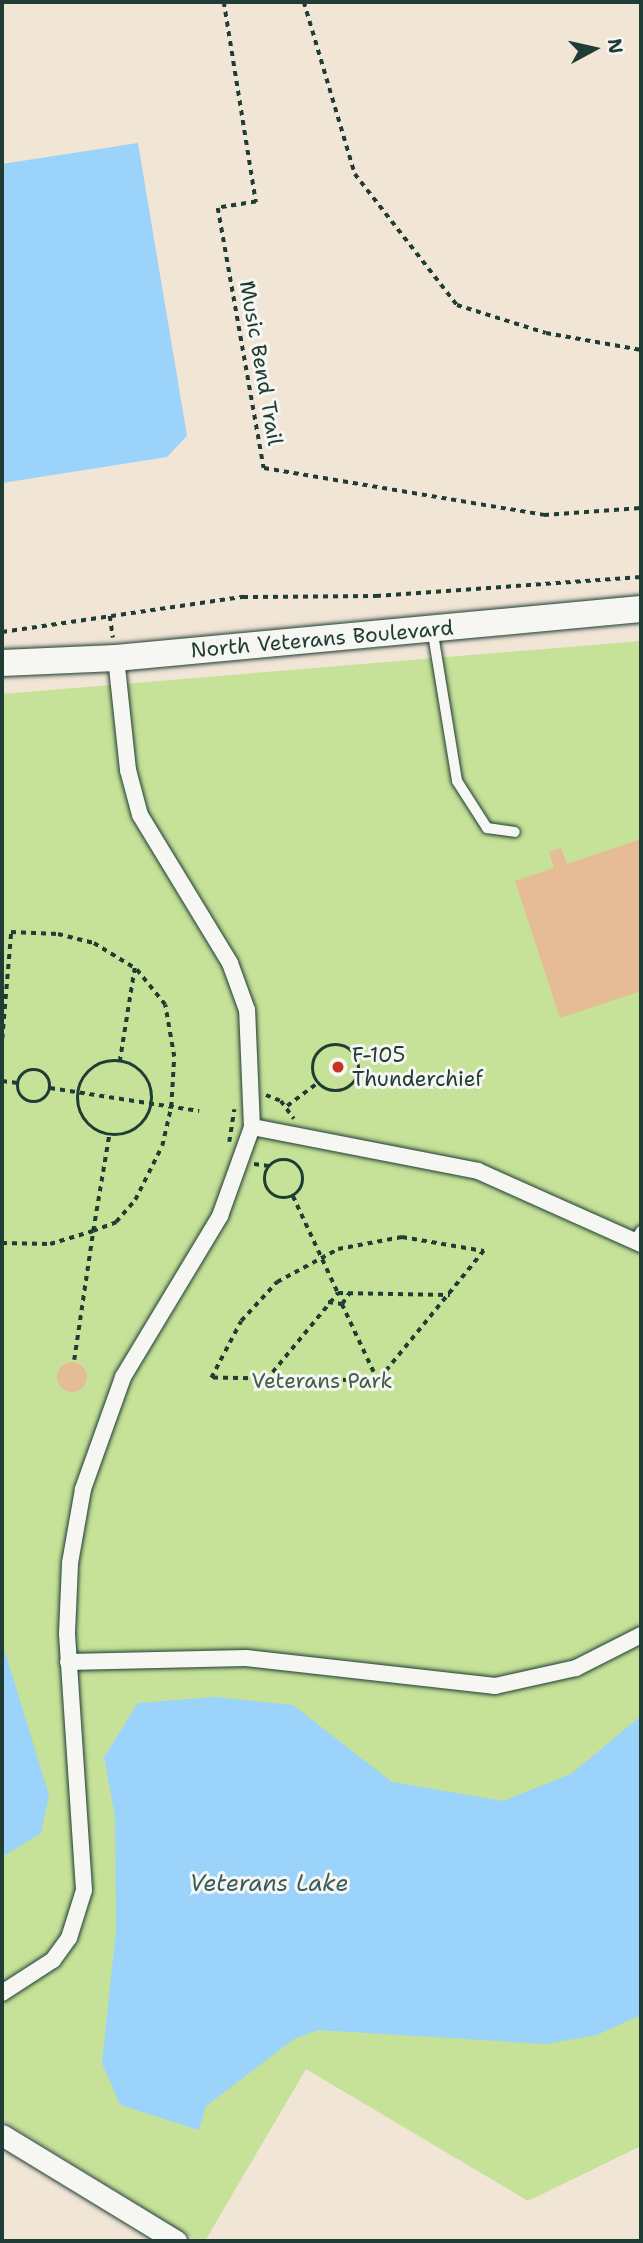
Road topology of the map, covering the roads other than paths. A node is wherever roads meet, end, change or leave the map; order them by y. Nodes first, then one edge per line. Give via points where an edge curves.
1 (641, 609) edge
2 (432, 628) junction
3 (116, 658) junction
4 (2, 663) edge
5 (515, 832) dead end
6 (252, 1127) junction
7 (639, 1238) edge
8 (641, 1635) edge
9 (68, 1662) junction
10 (2, 1993) edge
11 (2, 2134) edge
12 (176, 2241) edge

1 - 2 street, North Veterans Boulevard
2 - 3 street, North Veterans Boulevard
2 - 5 lane via 457,781 487,828
3 - 4 street, North Veterans Boulevard
3 - 6 street via 128,770 140,815 230,963 247,1010 255,1066
6 - 7 street via 478,1171
6 - 9 street via 220,1216 141,1344 95,1449 70,1563
8 - 9 street via 576,1668 495,1686 246,1658
9 - 10 street via 87,1863 80,1914 53,1960
11 - 12 street

